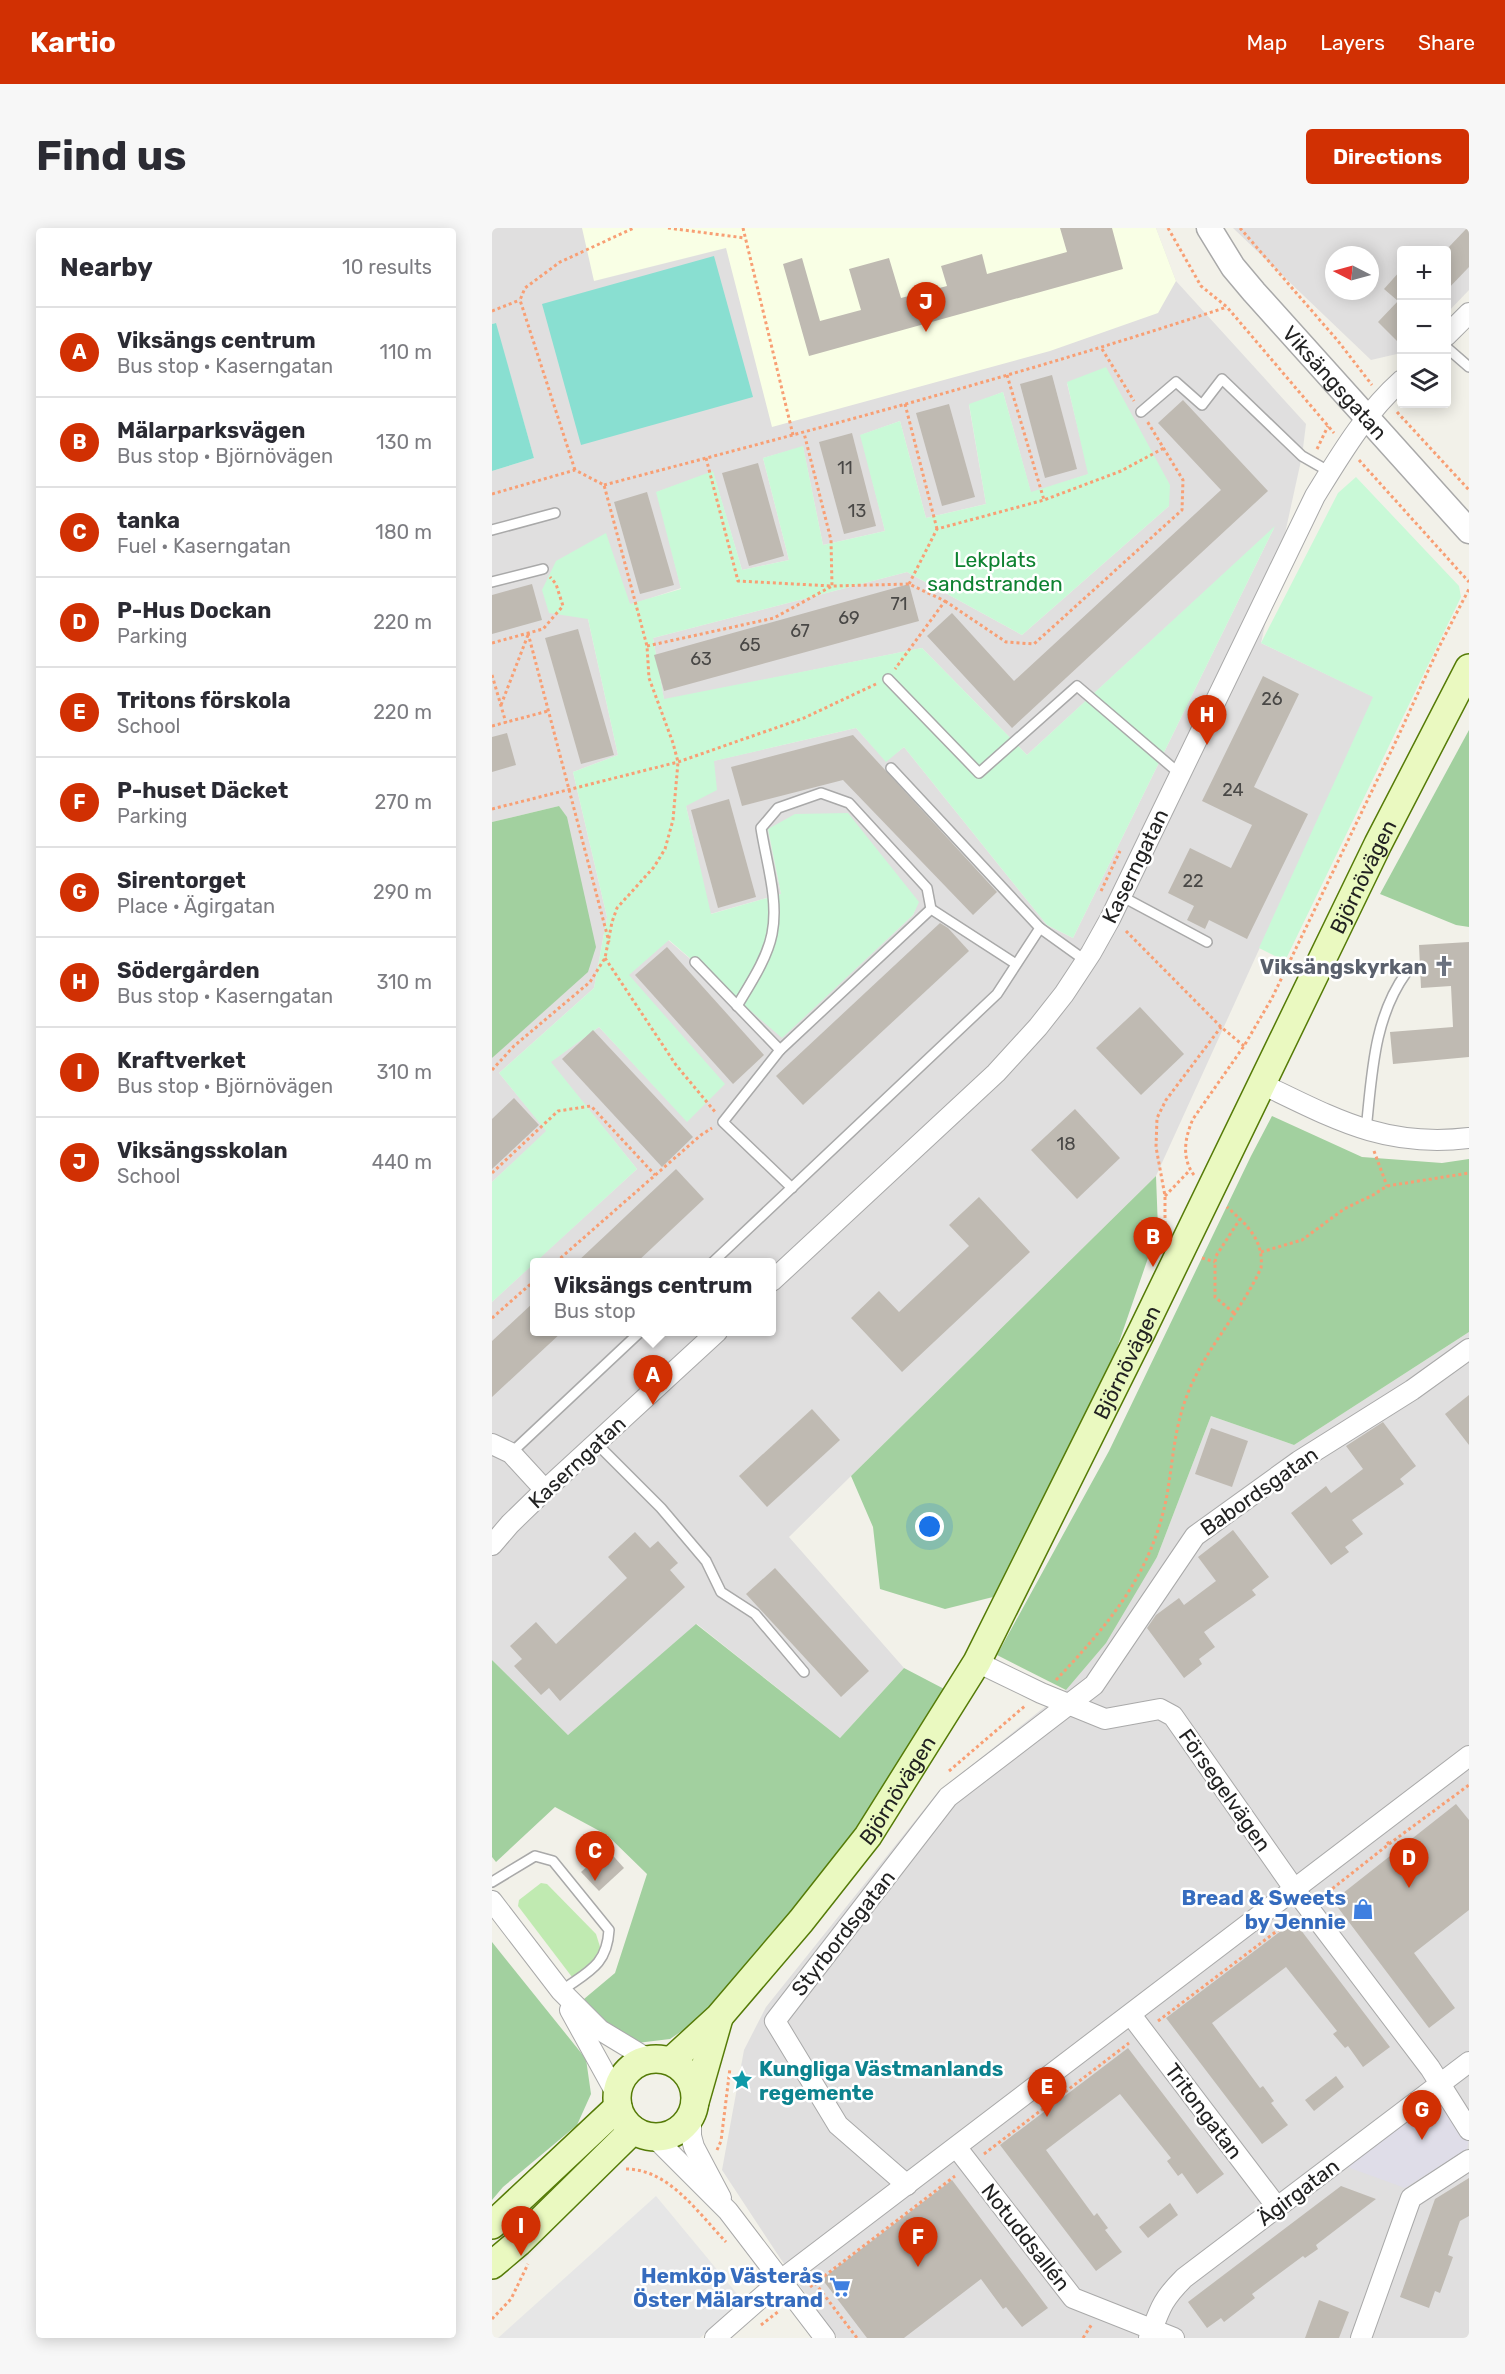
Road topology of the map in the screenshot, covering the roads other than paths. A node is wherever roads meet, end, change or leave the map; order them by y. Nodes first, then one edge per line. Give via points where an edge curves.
1 (1209, 228) edge
2 (1469, 313) edge
3 (1451, 331) edge
4 (1451, 351) edge
5 (1469, 367) edge
6 (1397, 384) edge
7 (1141, 412) road end
8 (1366, 417) junction
9 (1330, 472) junction
10 (555, 513) dead end
11 (492, 530) edge
12 (1469, 531) edge
13 (543, 569) road end
14 (492, 582) edge
15 (1469, 668) edge
16 (888, 678) road end
17 (891, 768) dead end
18 (1180, 774) junction
19 (1121, 896) junction
20 (931, 909) junction
21 (1040, 928) junction
22 (1207, 942) dead end
23 (1086, 961) junction
24 (694, 962) dead end
25 (1016, 964) junction
26 (1406, 973) dead end
27 (737, 1006) junction
28 (780, 1050) junction
29 (1262, 1084) junction
30 (1366, 1130) junction
31 (1469, 1138) edge
32 (792, 1188) junction
33 (718, 1258) edge
34 (776, 1276) edge
35 (636, 1336) edge
36 (713, 1336) edge
37 (1469, 1349) edge
38 (596, 1443) junction
39 (492, 1444) edge
40 (511, 1453) junction
41 (545, 1490) junction
42 (492, 1545) edge
43 (977, 1662) junction
44 (804, 1672) dead end
45 (1067, 1704) junction
46 (1465, 1766) edge
47 (492, 1882) edge
48 (1294, 1890) junction
49 (492, 1901) edge
50 (561, 1991) junction
51 (1131, 2015) junction
52 (720, 2017) junction
53 (659, 2060) junction
54 (1469, 2062) edge
55 (1441, 2084) junction
56 (617, 2101) junction
57 (693, 2109) junction
58 (1469, 2130) edge
59 (643, 2134) junction
60 (957, 2148) junction
61 (1469, 2160) edge
62 (907, 2186) junction
63 (1277, 2207) junction
64 (728, 2211) junction
65 (492, 2225) edge
66 (492, 2265) edge
67 (774, 2286) junction
68 (1151, 2334) edge
69 (715, 2338) edge
70 (825, 2338) edge
71 (1174, 2338) edge
72 (1361, 2338) edge

1 - 8 street, Viksängsgatan via 1240,275
2 - 3 street
4 - 5 lane
6 - 8 street, Kaserngatan
7 - 9 lane via 1176,382 1202,405 1222,379 1302,456
8 - 9 street, Kaserngatan
8 - 12 street, Viksängsgatan
9 - 18 street, Kaserngatan
10 - 11 lane
13 - 14 lane
15 - 29 main road, Björnövägen via 1378,844
16 - 18 lane via 979,773 1077,686
17 - 21 lane
18 - 19 street, Kaserngatan
19 - 22 lane
19 - 23 street, Kaserngatan
20 - 25 lane
20 - 27 lane via 927,888 849,803 821,793 778,808 761,828 774,907 772,935
20 - 28 lane
21 - 23 lane
21 - 25 lane
23 - 34 street, Kaserngatan via 1038,1027 996,1073
24 - 27 lane
25 - 32 lane via 997,994
26 - 30 lane via 1394,989 1377,1039
27 - 28 lane
28 - 32 lane via 723,1122
29 - 30 street
29 - 43 main road, Björnövägen
30 - 31 street via 1414,1140
32 - 33 lane
35 - 40 lane
36 - 38 street, Kaserngatan
37 - 45 street, Babordsgatan via 1299,1461 1195,1536 1094,1685
38 - 41 street, Kaserngatan
38 - 44 lane via 661,1508 706,1561 721,1592 755,1614
39 - 40 street
40 - 41 street
41 - 42 street, Kaserngatan
43 - 45 street, Försegelvägen
43 - 52 main road, Björnövägen via 868,1836
45 - 48 street, Försegelvägen via 1105,1719 1160,1709 1173,1716
45 - 62 street, Styrbordsgatan via 948,1797 775,2021 838,2125
46 - 48 street
47 - 50 lane via 535,1856 553,1861 609,1930 608,1948 598,1964
48 - 51 street
48 - 55 street, Försegelvägen
49 - 50 street
50 - 53 street via 600,2030
50 - 56 street
51 - 60 street
51 - 63 street, Tritongatan
52 - 53 main road, Björnövägen
52 - 57 main road, Björnövägen
53 - 56 main road via 636,2064 626,2072
53 - 57 main road via 682,2068 690,2078
54 - 55 street, Ägirgatan
55 - 58 street, Försegelvägen
55 - 63 street, Ägirgatan
56 - 59 main road via 621,2116
56 - 65 main road
57 - 59 main road via 675,2132
57 - 64 street via 694,2147
59 - 64 street
59 - 66 main road
60 - 62 street
60 - 68 street, Notuddsallén via 1073,2298
61 - 72 street via 1411,2198
62 - 67 street
63 - 68 street, Ägirgatan via 1184,2278 1166,2297
64 - 67 street
67 - 69 street
67 - 70 street via 795,2299
68 - 71 street, Notuddsallén

